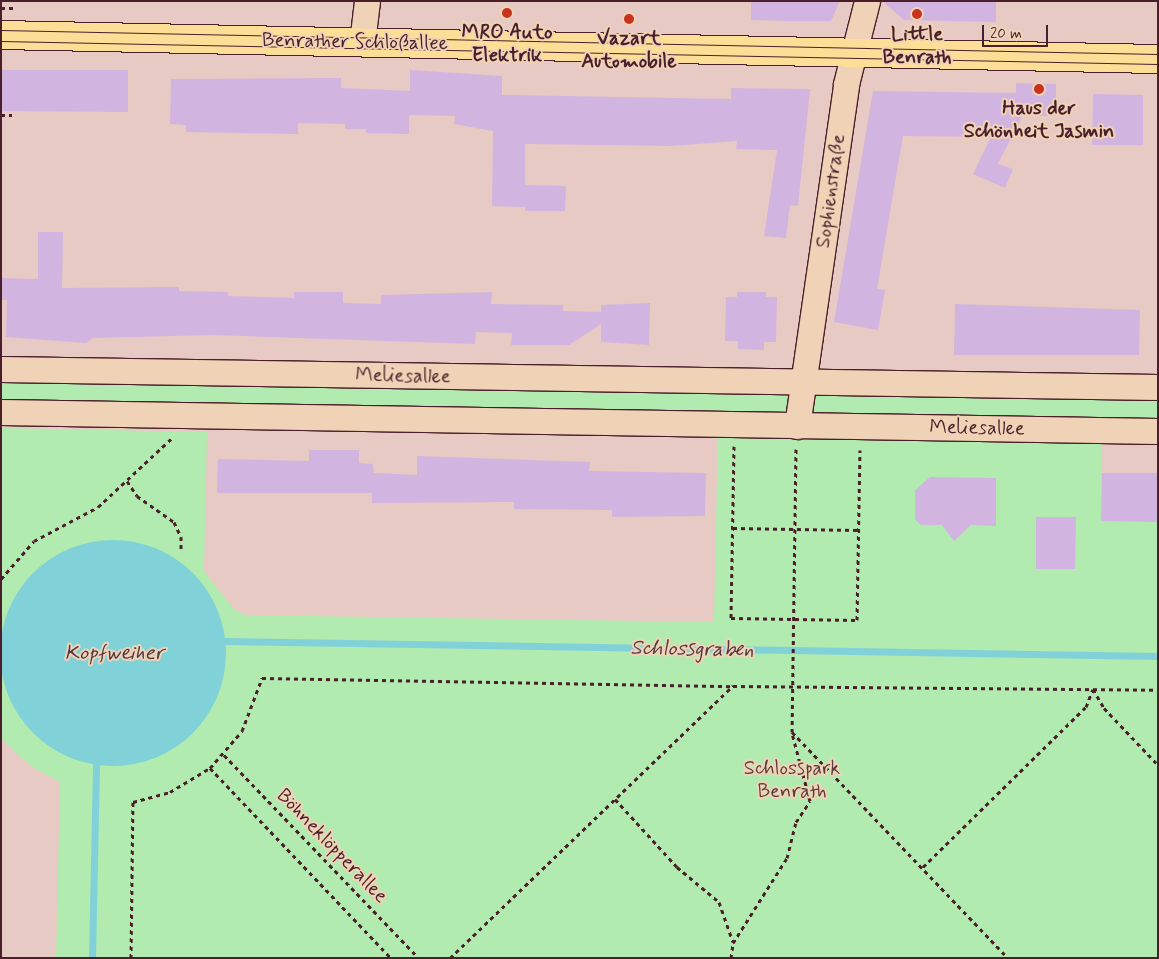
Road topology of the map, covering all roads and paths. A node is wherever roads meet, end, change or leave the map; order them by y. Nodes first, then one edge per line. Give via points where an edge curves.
1 (367, 1) edge
2 (867, 1) edge
3 (1, 35) edge
4 (362, 42) junction
5 (853, 52) junction
6 (1158, 59) edge
7 (1, 115) edge
8 (12, 115) dead end
9 (1, 369) edge
10 (806, 383) junction
11 (1158, 386) edge
12 (1, 412) edge
13 (183, 415) junction
14 (734, 424) junction
15 (797, 426) junction
16 (860, 426) junction
17 (1158, 431) edge
18 (128, 481) junction
19 (733, 528) junction
20 (795, 530) junction
21 (859, 530) junction
22 (181, 552) dead end
23 (1, 579) edge
24 (794, 620) junction
25 (733, 686) junction
26 (793, 687) junction
27 (1094, 689) junction
28 (1158, 690) edge
29 (792, 732) junction
30 (224, 755) junction
31 (1158, 765) edge
32 (210, 768) junction
33 (616, 799) junction
34 (923, 867) junction
35 (733, 944) junction
36 (131, 958) edge
37 (391, 958) edge
38 (419, 958) edge
39 (450, 958) edge
40 (731, 958) edge
41 (1008, 958) edge

1 - 4 street
2 - 5 street, Sophienstraße
3 - 4 main road, Benrather Schloßallee
4 - 5 main road, Benrather Schloßallee
5 - 6 main road, Benrather Schloßallee
5 - 10 street, Sophienstraße
7 - 8 path
9 - 10 street, Meliesallee
10 - 11 street, Meliesallee
10 - 15 street
12 - 13 street, Meliesallee
13 - 14 street, Meliesallee
13 - 18 path via 176,434
14 - 15 street, Meliesallee
14 - 19 path
15 - 16 street, Meliesallee
15 - 20 path
16 - 17 street, Meliesallee
16 - 21 path
18 - 22 path via 137,496 174,522 181,537
18 - 23 path via 98,507 34,541
19 - 20 path
19 - 24 path via 731,618
20 - 21 path
20 - 24 path
21 - 24 path via 857,620
24 - 26 path
25 - 26 path
25 - 30 path via 262,678 251,715
25 - 33 path
26 - 27 path
26 - 29 path
27 - 28 path
27 - 31 path via 1104,708
27 - 34 path via 1086,707
29 - 34 path
29 - 35 path via 810,801 796,822 788,858 768,895
30 - 32 path
30 - 38 path, Böhneklöpperallee
32 - 36 path via 170,792 133,802
32 - 37 path, Böhneklöpperallee
33 - 35 path via 677,867 719,902
33 - 39 path
34 - 41 path
35 - 40 path

